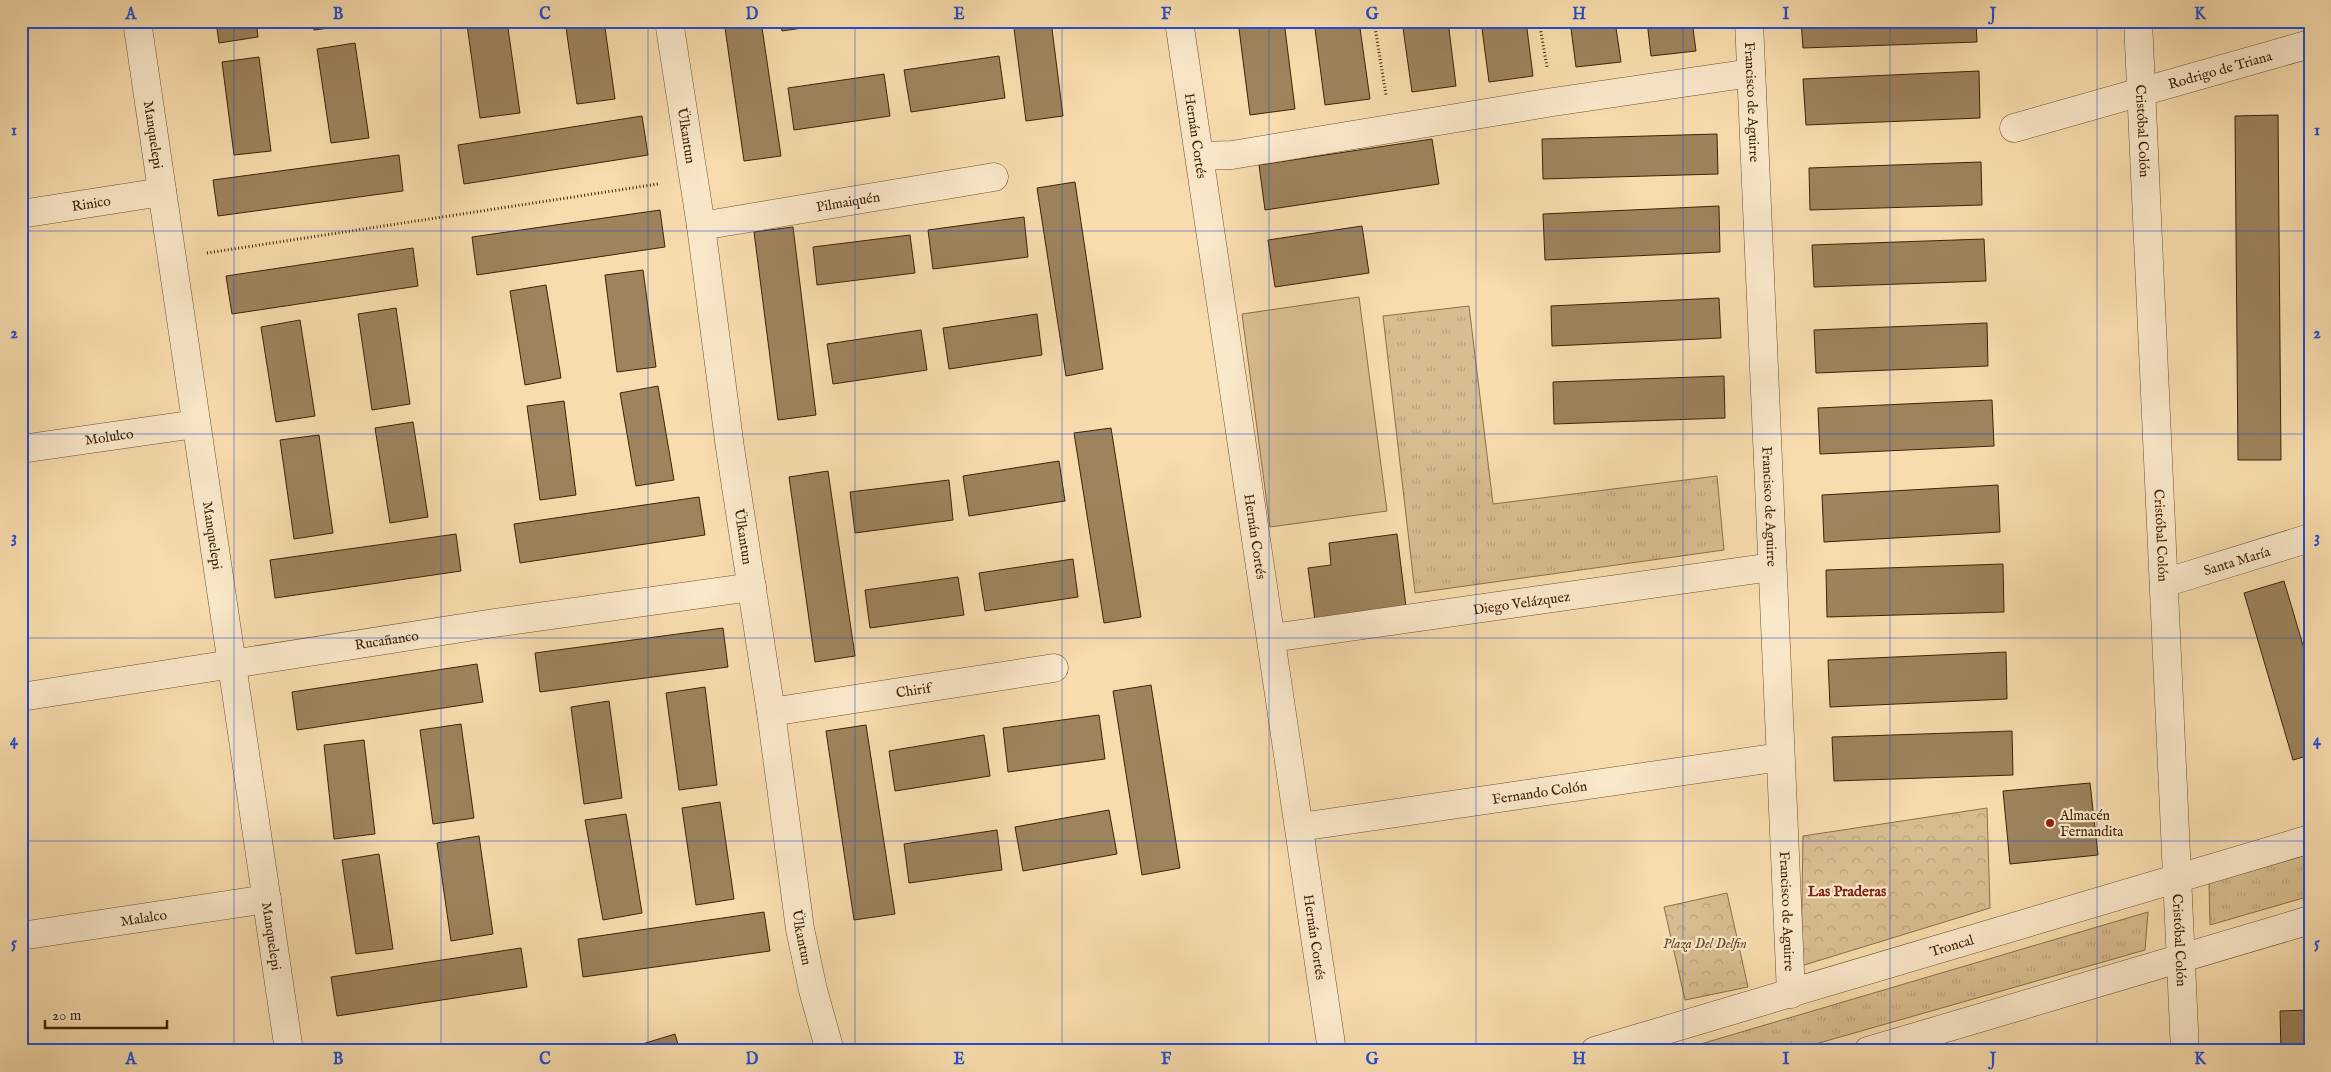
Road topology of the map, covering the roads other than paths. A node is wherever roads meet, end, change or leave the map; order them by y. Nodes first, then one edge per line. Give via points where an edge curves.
1 (137, 21) edge
2 (669, 21) edge
3 (1179, 21) edge
4 (1749, 21) edge
5 (2138, 21) edge
6 (2310, 44) edge
7 (1752, 73) junction
8 (2141, 93) junction
9 (2014, 128) dead end
10 (1200, 156) junction
11 (994, 178) dead end
12 (162, 192) junction
13 (21, 214) edge
14 (701, 226) junction
15 (196, 424) junction
16 (21, 449) edge
17 (2310, 538) edge
18 (1772, 567) junction
19 (2164, 584) junction
20 (752, 587) junction
21 (1272, 638) junction
22 (232, 665) junction
23 (1054, 668) dead end
24 (21, 697) edge
25 (771, 712) junction
26 (1780, 757) junction
27 (1300, 827) junction
28 (2310, 839) edge
29 (2177, 879) junction
30 (267, 900) junction
31 (2310, 920) edge
32 (21, 936) edge
33 (2181, 958) junction
34 (1791, 994) junction
35 (1932, 1041) edge
36 (289, 1051) edge
37 (830, 1051) edge
38 (1332, 1051) edge
39 (1595, 1051) edge
40 (1868, 1051) edge
41 (2185, 1051) edge

1 - 12 street, Manquelepi
2 - 14 street, Ülkantun
3 - 10 street, Hernán Cortés
4 - 7 street, Francisco de Aguirre
5 - 8 street, Cristóbal Colón
6 - 8 street, Rodrigo de Triana
7 - 10 street via 1232,155
7 - 18 street, Francisco de Aguirre
8 - 9 street, Rodrigo de Triana
8 - 19 street, Cristóbal Colón
10 - 21 street, Hernán Cortés
11 - 14 street, Pilmaiquén
12 - 13 street, Rinico
12 - 15 street, Manquelepi
14 - 20 street, Ülkantun
15 - 16 street, Molulco
15 - 22 street, Manquelepi
17 - 19 street, Santa María
18 - 21 street, Diego Velázquez
18 - 26 street, Francisco de Aguirre
19 - 29 street, Cristóbal Colón
20 - 22 street, Rucañanco via 494,623
20 - 25 street, Ülkantun
21 - 27 street, Hernán Cortés
22 - 24 street, Rucañanco
22 - 30 street, Manquelepi
23 - 25 street, Chirif
25 - 37 street, Ülkantun via 800,929
26 - 27 street, Fernando Colón
26 - 34 street, Francisco de Aguirre
27 - 38 street, Hernán Cortés
28 - 29 street, Troncal
29 - 33 street, Cristóbal Colón
29 - 34 street, Troncal
30 - 32 street, Malalco
30 - 36 street, Manquelepi
31 - 33 street
33 - 35 street
33 - 41 street, Cristóbal Colón
34 - 39 street, Troncal
35 - 40 street

